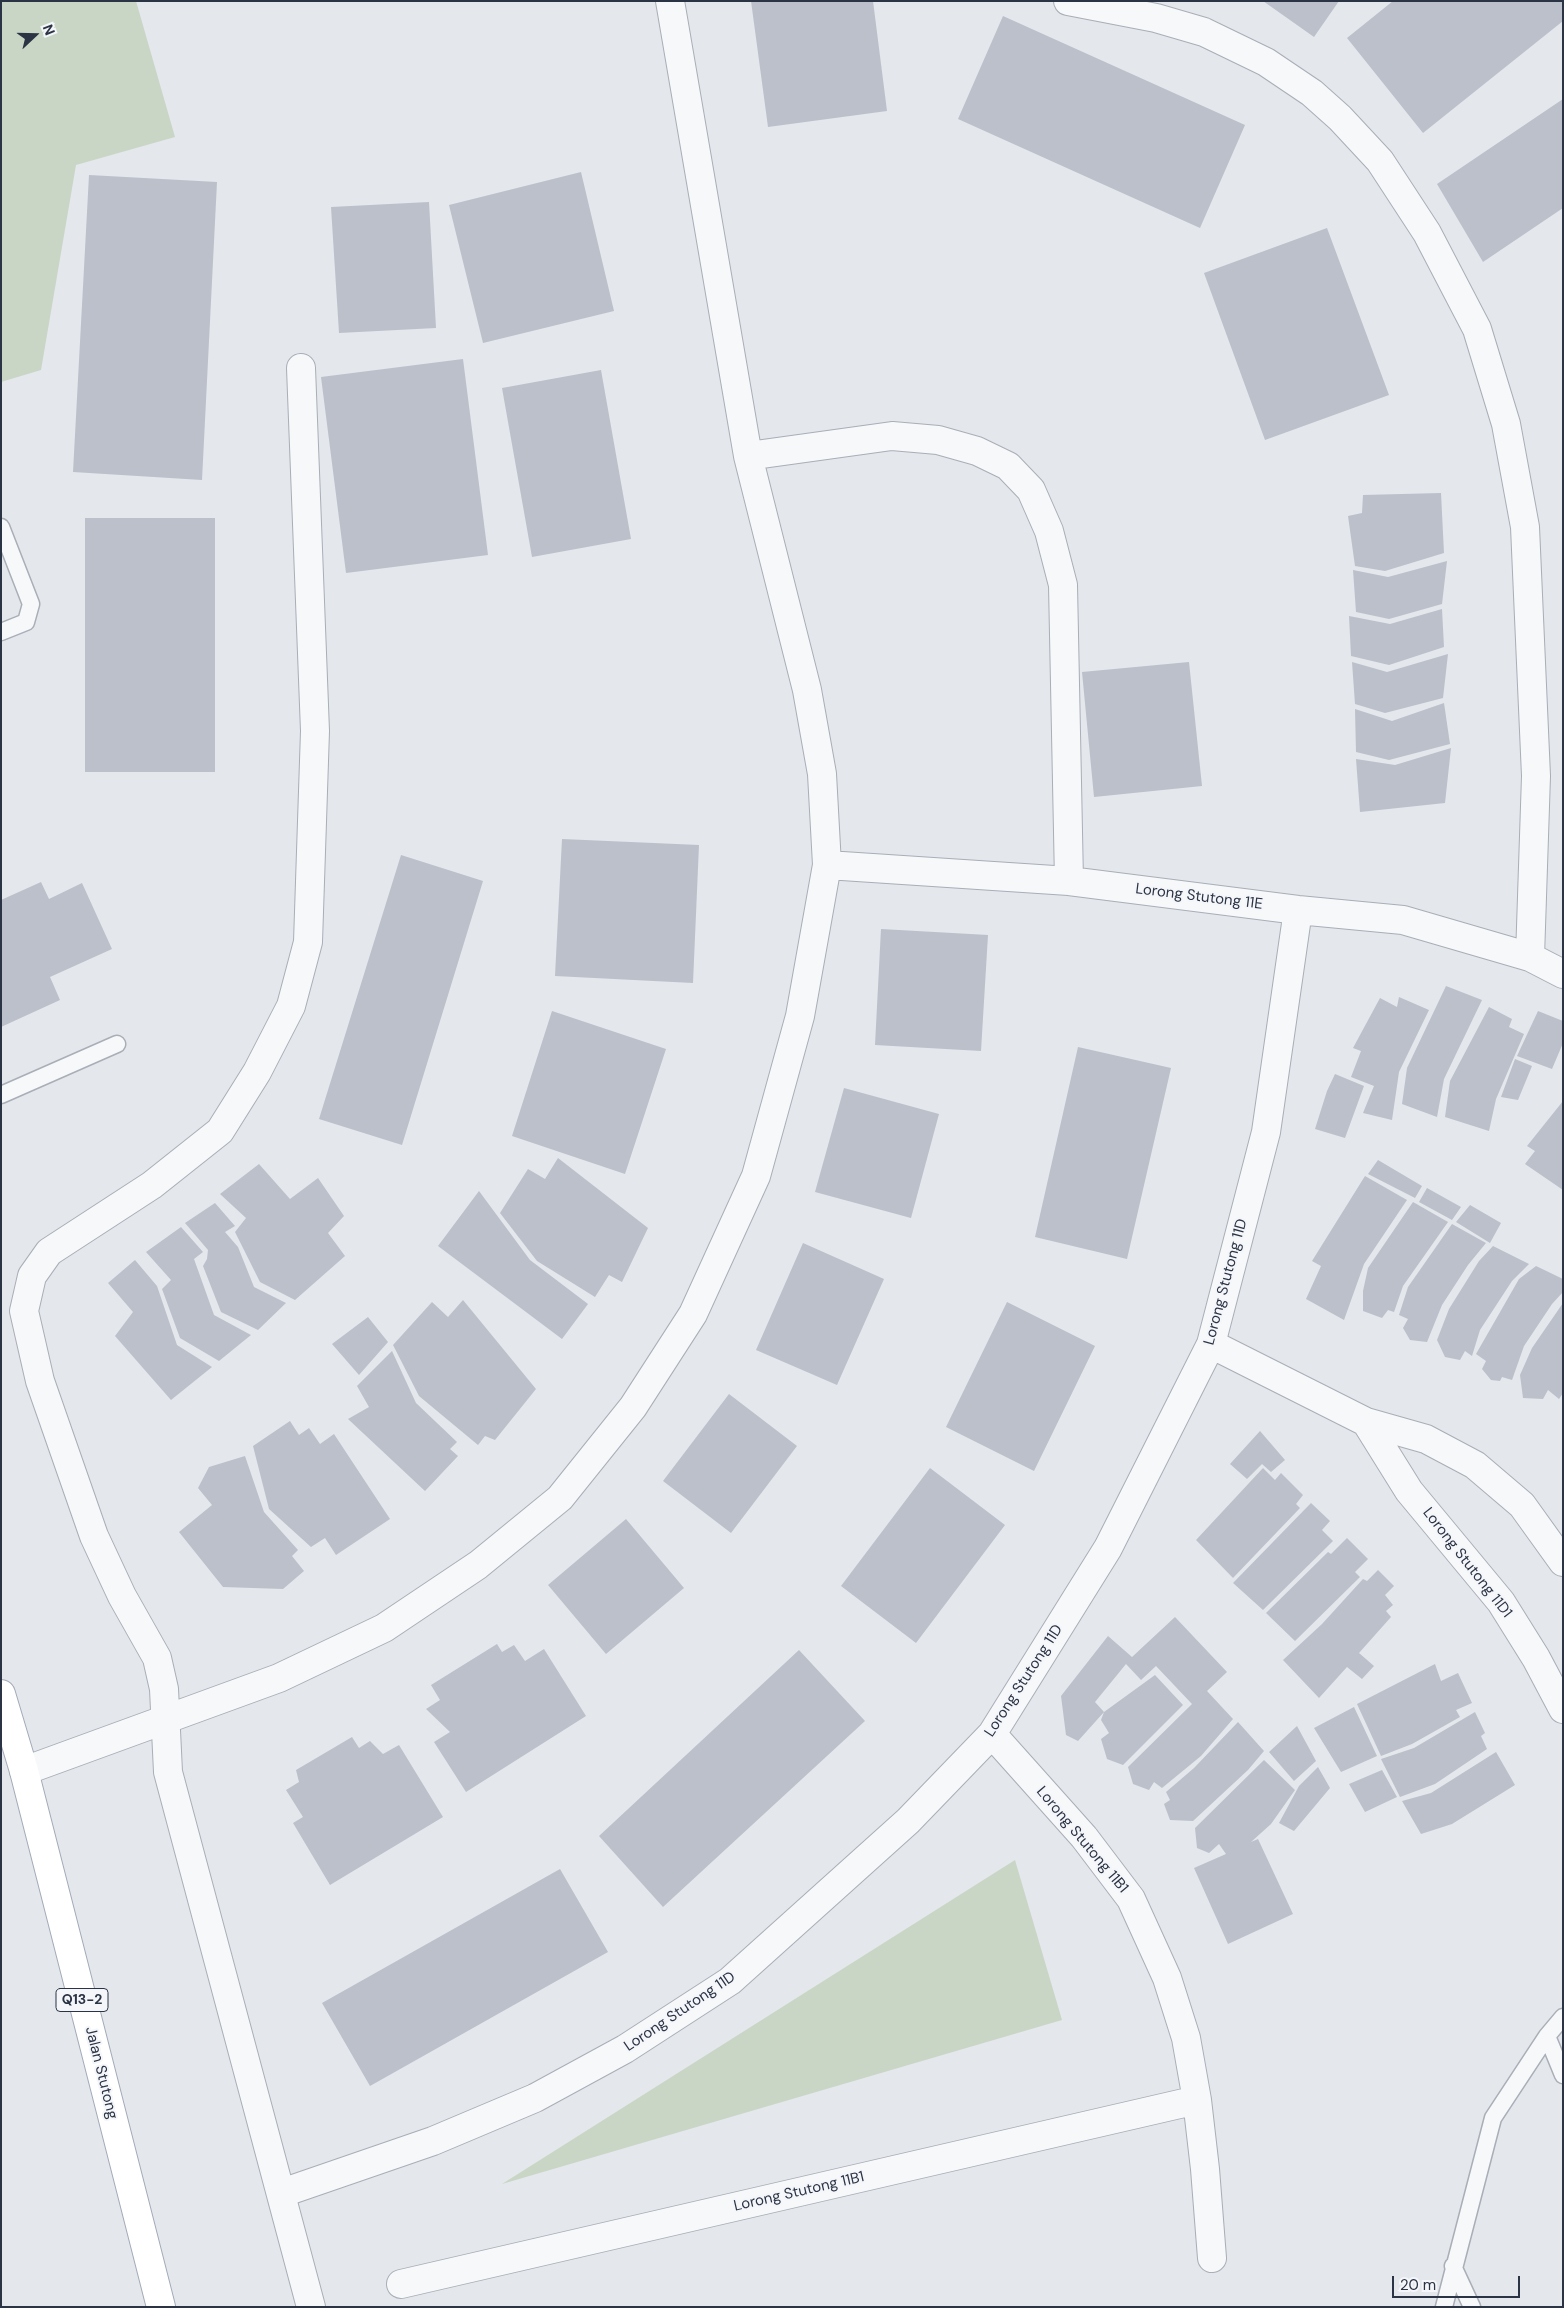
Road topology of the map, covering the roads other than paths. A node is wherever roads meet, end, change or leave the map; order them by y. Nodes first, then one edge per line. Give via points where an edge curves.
1 (670, 1) edge
2 (1068, 1) edge
3 (300, 368) dead end
4 (748, 456) junction
5 (1, 527) edge
6 (1, 632) edge
7 (827, 865) junction
8 (1069, 881) junction
9 (1298, 910) junction
10 (1530, 957) junction
11 (1563, 974) edge
12 (116, 1044) dead end
13 (1, 1095) edge
14 (1211, 1344) junction
15 (1366, 1422) junction
16 (1563, 1562) edge
17 (1, 1694) edge
18 (1563, 1709) edge
19 (166, 1720) junction
20 (992, 1734) junction
21 (24, 1770) junction
22 (1563, 2017) edge
23 (1547, 2036) junction
24 (1563, 2075) edge
25 (1197, 2100) junction
26 (282, 2193) junction
27 (1212, 2258) dead end
28 (1453, 2266) junction
29 (401, 2284) dead end
30 (161, 2307) edge
31 (311, 2307) edge
32 (1444, 2307) edge
33 (1472, 2307) edge

1 - 4 street
2 - 10 street via 1156,18 1204,32 1266,62 1312,93 1380,161 1427,233 1477,329 1506,424 1526,527 1536,776
3 - 19 street via 315,731 308,942 291,1006 257,1072 220,1131 152,1185 49,1252 32,1276 24,1311 40,1381 94,1536 122,1596 157,1658
4 - 7 street via 808,690 822,774
4 - 8 street via 892,436 938,440 977,450 1008,466 1031,490 1049,531 1063,585
5 - 6 lane via 31,604 26,622
7 - 8 street, Lorong Stutong 11E
7 - 19 street via 800,1016 756,1176 693,1314 633,1407 560,1498 470,1570 384,1628 279,1678
8 - 9 street, Lorong Stutong 11E
9 - 10 street, Lorong Stutong 11E via 1403,920
9 - 14 street, Lorong Stutong 11D via 1266,1132
10 - 11 street, Lorong Stutong 11E
12 - 13 lane
14 - 15 street
14 - 20 street, Lorong Stutong 11D via 1108,1548
15 - 16 street via 1426,1439 1475,1465 1522,1505
15 - 18 street, Lorong Stutong 11D1 via 1409,1491 1501,1602
17 - 21 main road, Jalan Stutong / Q13-2
19 - 21 street
19 - 26 street via 168,1772
20 - 25 street, Lorong Stutong 11B1 via 1084,1837 1132,1899 1167,1978 1186,2038
20 - 26 street, Lorong Stutong 11D via 908,1821 730,1981 633,2044 535,2098 450,2134
21 - 30 main road, Jalan Stutong / Q13-2
22 - 23 lane
23 - 24 lane
23 - 28 lane via 1494,2118
25 - 27 street, Lorong Stutong 11B1
25 - 29 street, Lorong Stutong 11B1
26 - 31 street
28 - 32 lane
28 - 33 lane

